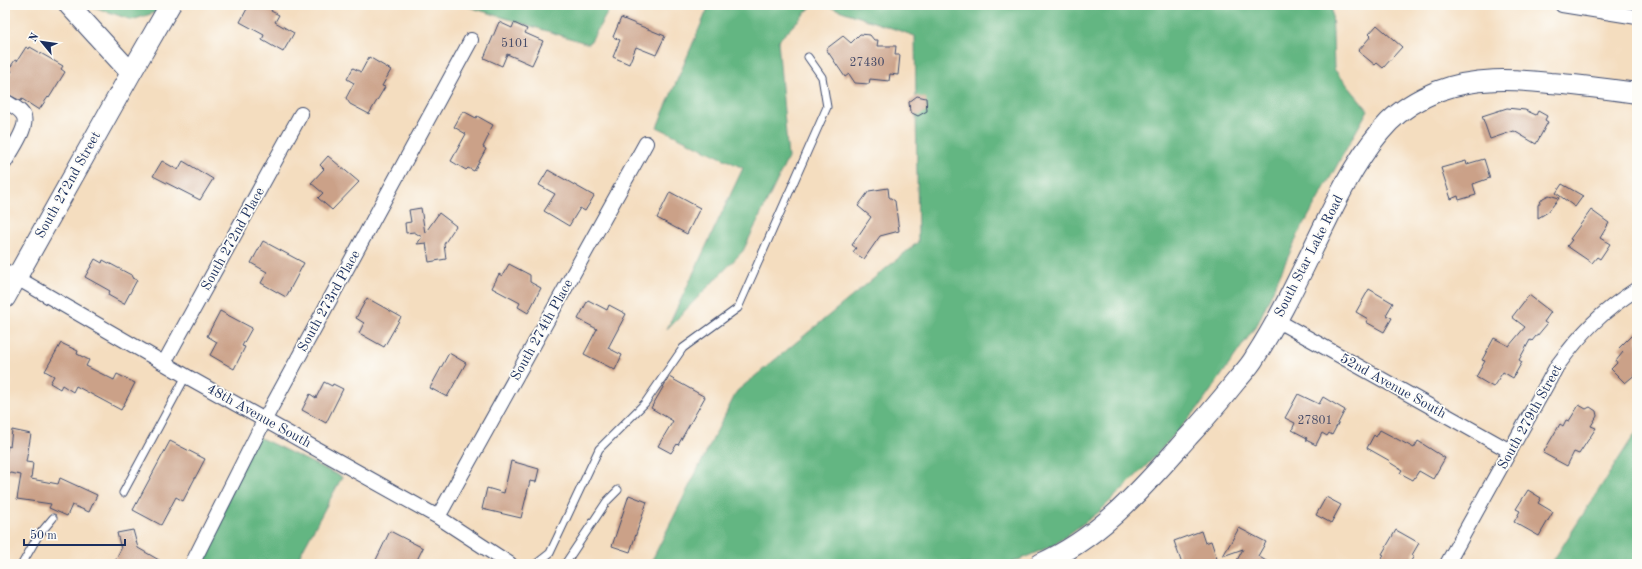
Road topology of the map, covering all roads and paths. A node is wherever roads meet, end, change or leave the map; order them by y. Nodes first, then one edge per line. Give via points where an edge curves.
1 (69, 5) edge
2 (170, 5) edge
3 (1562, 5) edge
4 (1637, 17) edge
5 (471, 40) dead end
6 (808, 57) dead end
7 (131, 73) junction
8 (1637, 93) edge
9 (5, 101) edge
10 (301, 114) dead end
11 (646, 143) dead end
12 (5, 162) edge
13 (11, 274) edge
14 (1637, 289) edge
15 (5, 298) edge
16 (1276, 320) junction
17 (164, 363) junction
18 (186, 376) junction
19 (265, 418) junction
20 (1510, 452) junction
21 (618, 490) dead end
22 (123, 492) dead end
23 (438, 517) junction
24 (53, 518) dead end
25 (22, 564) edge
26 (192, 564) edge
27 (510, 564) edge
28 (536, 564) edge
29 (566, 564) edge
30 (1040, 564) edge
31 (1447, 564) edge

1 - 7 street
2 - 7 street, South 272nd Street
3 - 4 street
5 - 19 street, South 273rd Place
6 - 28 lane via 822,77 827,107 738,308 683,348 645,403 599,449 550,553
7 - 13 street, South 272nd Street
8 - 16 street, South Star Lake Road via 1525,81 1486,80 1448,87 1411,104 1390,121 1375,138 1347,180
9 - 12 street via 22,113 25,122
10 - 17 street, South 272nd Place
11 - 23 street, South 274th Place
13 - 15 street, South 272nd Street
13 - 17 street, 48th Avenue South
14 - 20 street, South 279th Street via 1600,315 1576,340 1557,366
16 - 20 street, 52nd Avenue South
16 - 30 street, South Star Lake Road via 1250,365 1134,497 1100,528 1061,555
17 - 18 street, 48th Avenue South
18 - 19 street, 48th Avenue South
18 - 22 lane
19 - 23 street, 48th Avenue South
19 - 26 street, South 273rd Place
20 - 31 street, South 279th Street
21 - 29 lane via 607,501
23 - 27 street, 48th Avenue South
24 - 25 lane via 38,536

